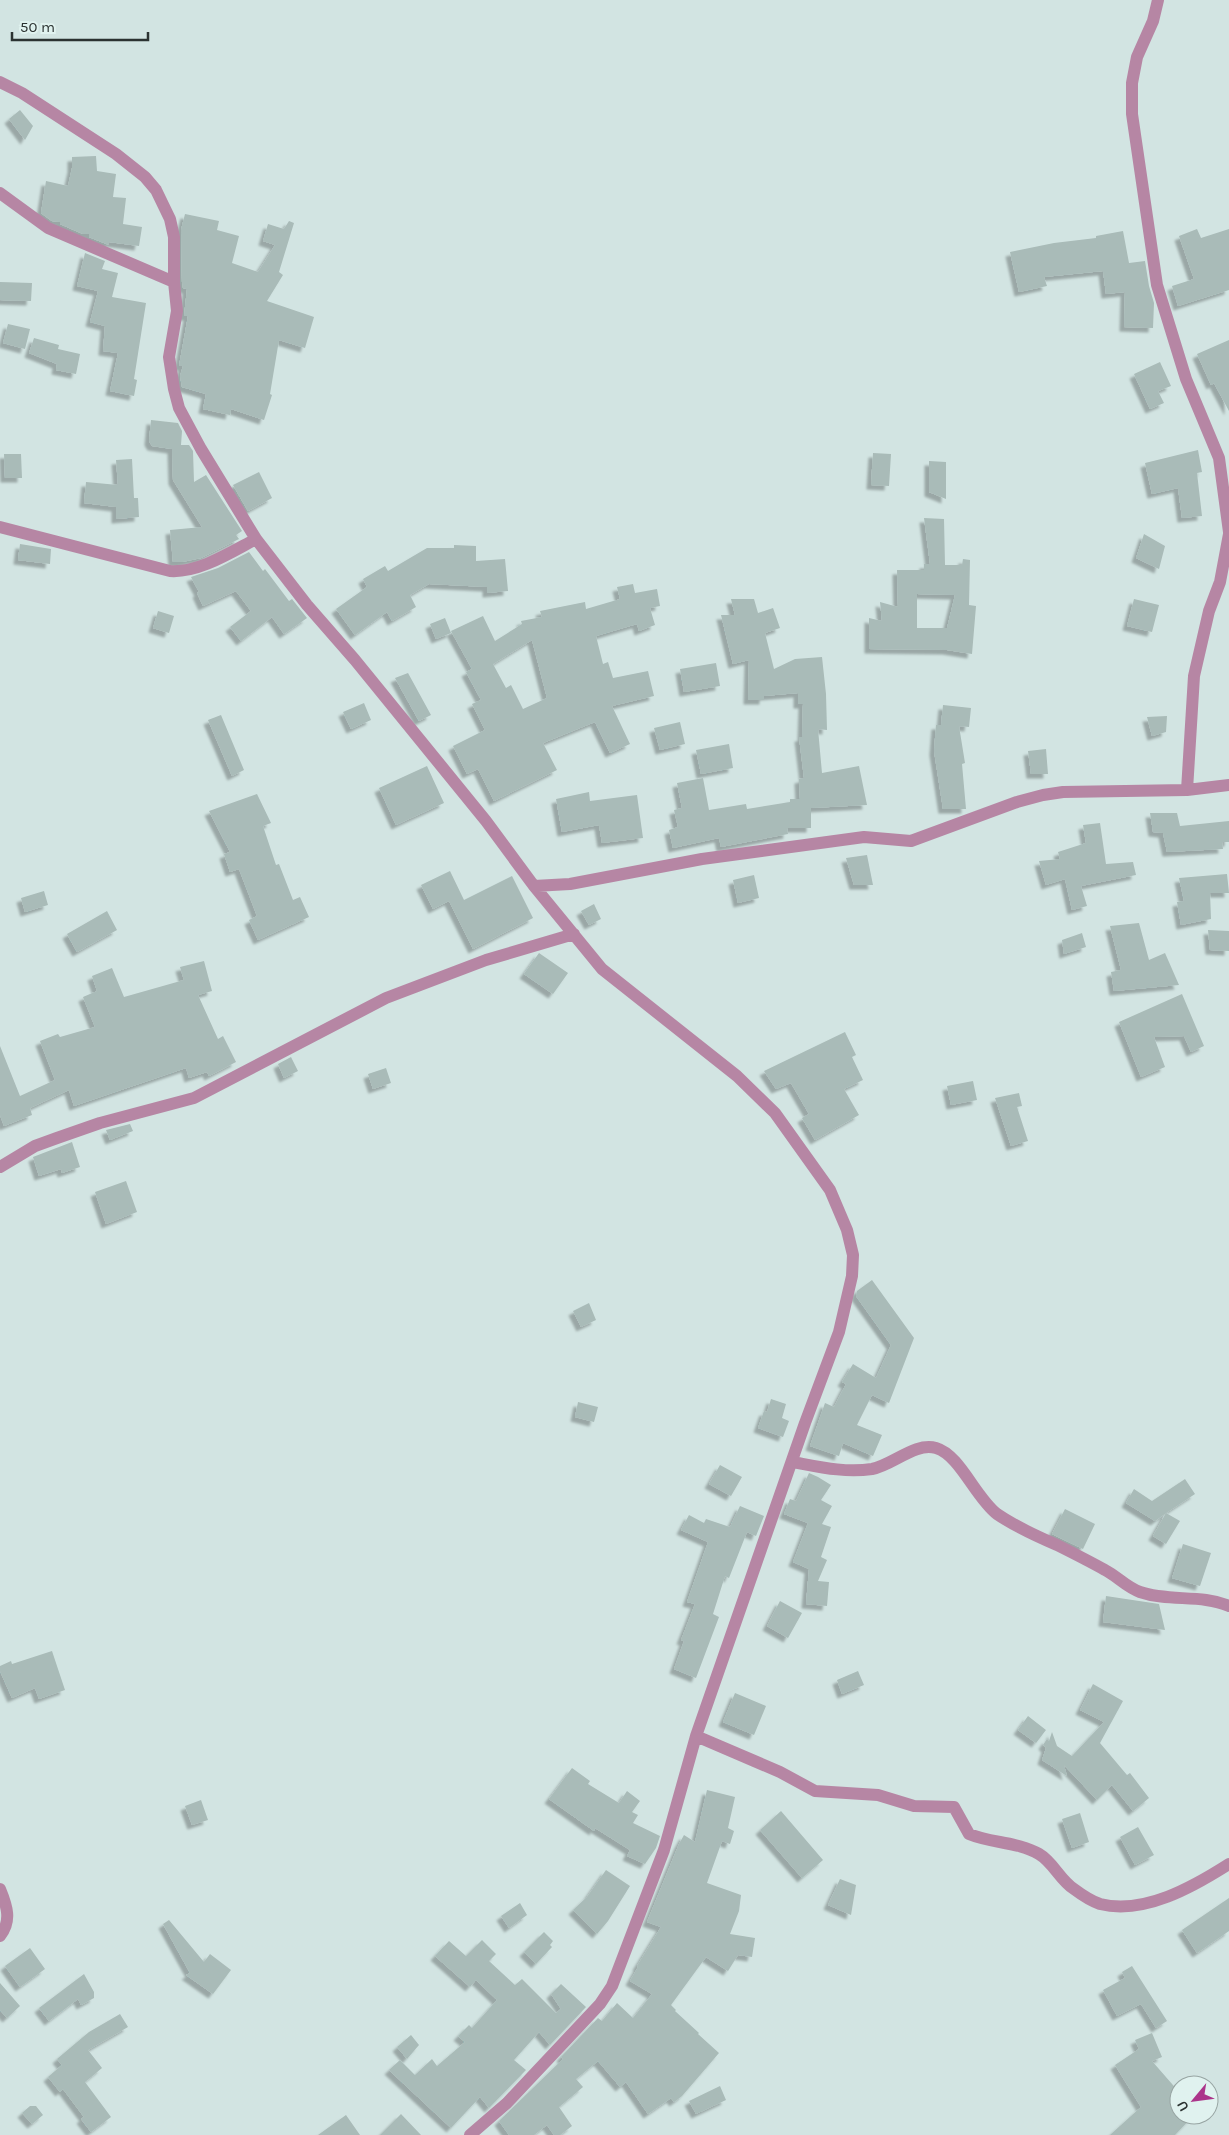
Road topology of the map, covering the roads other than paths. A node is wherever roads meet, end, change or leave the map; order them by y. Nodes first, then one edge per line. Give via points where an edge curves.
1 (1158, 0) edge
2 (0, 82) edge
3 (0, 193) edge
4 (174, 282) junction
5 (0, 527) edge
6 (1229, 533) edge
7 (256, 539) junction
8 (1229, 786) edge
9 (1187, 790) junction
10 (534, 886) junction
11 (574, 934) junction
12 (0, 1167) edge
13 (793, 1462) junction
14 (1229, 1606) edge
15 (696, 1736) junction
16 (1229, 1864) edge
17 (0, 1889) edge
18 (0, 1936) edge
19 (470, 2135) edge

1 - 6 street via 1137,57 1132,83 1132,114 1157,285 1186,379 1219,458
2 - 4 street via 116,154 145,177 156,190 170,219 174,238
3 - 4 street via 48,228
4 - 7 street via 177,310 169,356 179,408
5 - 7 street via 182,572
6 - 9 street via 1220,582 1209,611 1194,676
7 - 10 street via 486,821
8 - 9 street
9 - 10 street via 1063,792 1017,802 911,841 864,837 702,859 570,884
10 - 11 street
11 - 12 street via 486,960 386,998 194,1098 57,1138 35,1146
11 - 13 street via 602,969 737,1076 775,1113 830,1190 847,1230 853,1255 846,1308
13 - 14 street via 845,1471 863,1470 929,1446 954,1460 983,1502 1016,1527 1108,1571 1140,1592 1214,1600
13 - 15 street
15 - 16 street via 780,1772 815,1791 878,1795 914,1806 954,1807 969,1834 1039,1854 1070,1887 1100,1904 1120,1906 1156,1900
15 - 19 street via 664,1850 612,1986 600,2004 507,2103
17 - 18 street via 8,1922

